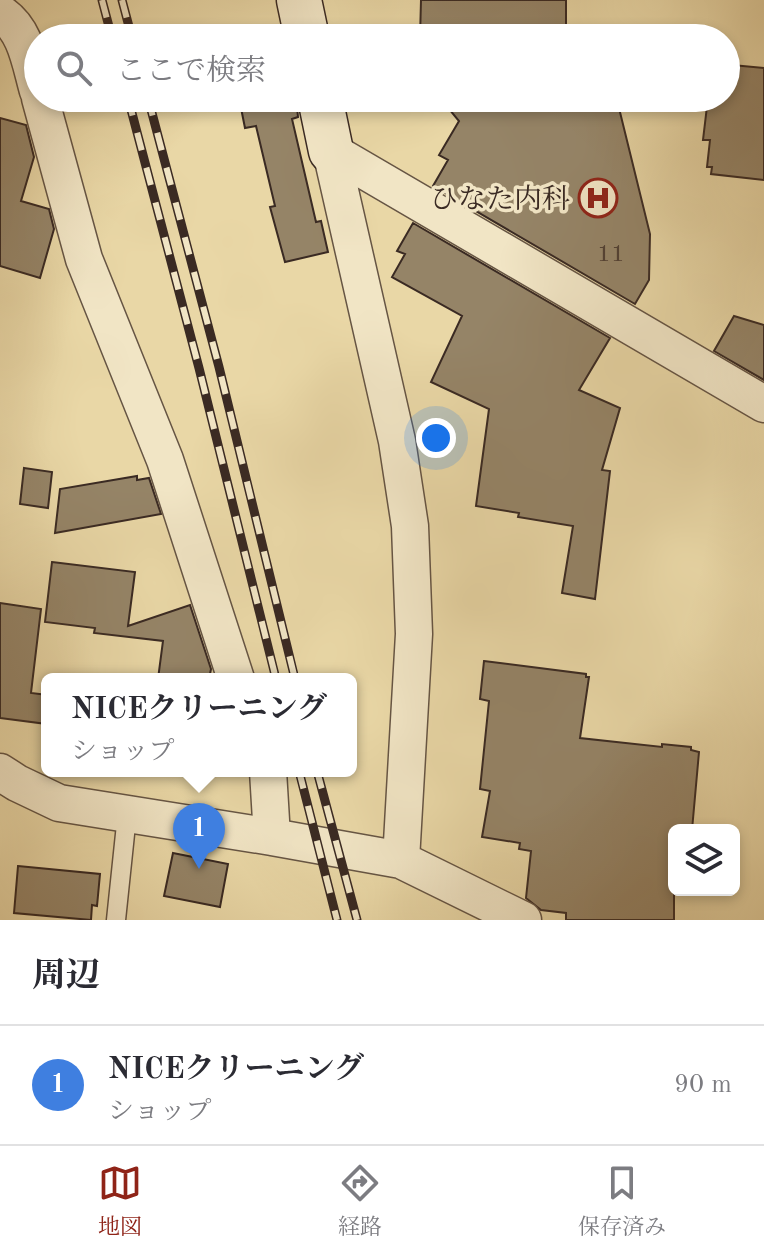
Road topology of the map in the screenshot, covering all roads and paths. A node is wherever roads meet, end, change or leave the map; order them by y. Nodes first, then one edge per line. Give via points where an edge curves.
1 (299, 0) edge
2 (0, 13) edge
3 (304, 24) edge
4 (24, 39) edge
5 (44, 112) edge
6 (323, 112) edge
7 (331, 151) junction
8 (764, 404) edge
9 (234, 673) edge
10 (0, 772) edge
11 (268, 777) edge
12 (127, 815) junction
13 (272, 837) junction
14 (401, 860) junction
15 (116, 920) edge
16 (523, 920) edge

1 - 3 main road
2 - 4 street
5 - 9 street via 84,259 165,460
6 - 7 main road
7 - 8 street
7 - 14 street via 397,441 410,526 414,634
10 - 12 street via 59,803
11 - 13 street
12 - 13 street
12 - 15 lane
13 - 14 street
14 - 16 street

